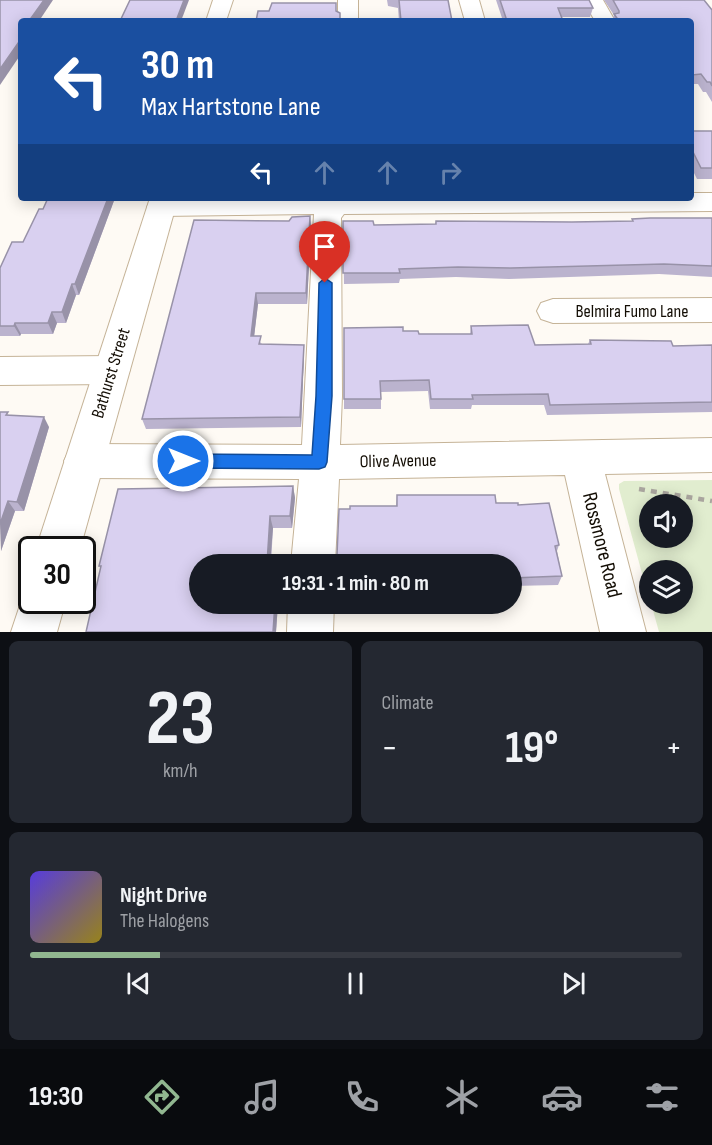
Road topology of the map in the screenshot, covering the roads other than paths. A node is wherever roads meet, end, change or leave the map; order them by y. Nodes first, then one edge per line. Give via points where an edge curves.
1 (223, 0) edge
2 (348, 0) edge
3 (469, 0) edge
4 (594, 0) edge
5 (217, 18) edge
6 (348, 18) edge
7 (474, 18) edge
8 (603, 18) edge
9 (521, 201) edge
10 (338, 202) edge
11 (162, 203) edge
12 (712, 310) edge
13 (553, 311) dead end
14 (112, 370) junction
15 (0, 371) edge
16 (712, 455) edge
17 (581, 458) junction
18 (84, 461) junction
19 (319, 462) junction
20 (62, 536) edge
21 (314, 554) edge
22 (39, 614) edge
23 (311, 614) edge
24 (34, 632) edge
25 (310, 632) edge
26 (623, 632) edge

1 - 5 street
2 - 6 street
3 - 7 street
4 - 8 street
9 - 10 street
10 - 11 street
10 - 19 street via 327,217
11 - 14 street, Bathurst Street
12 - 13 street, Belmira Fumo Lane
14 - 15 street
14 - 18 street, Bathurst Street
16 - 17 street, Olive Avenue
17 - 19 street, Olive Avenue
17 - 26 street, Rossmore Road
18 - 19 street, Olive Avenue
18 - 20 street, Bathurst Street
19 - 21 street
22 - 24 street
23 - 25 street

